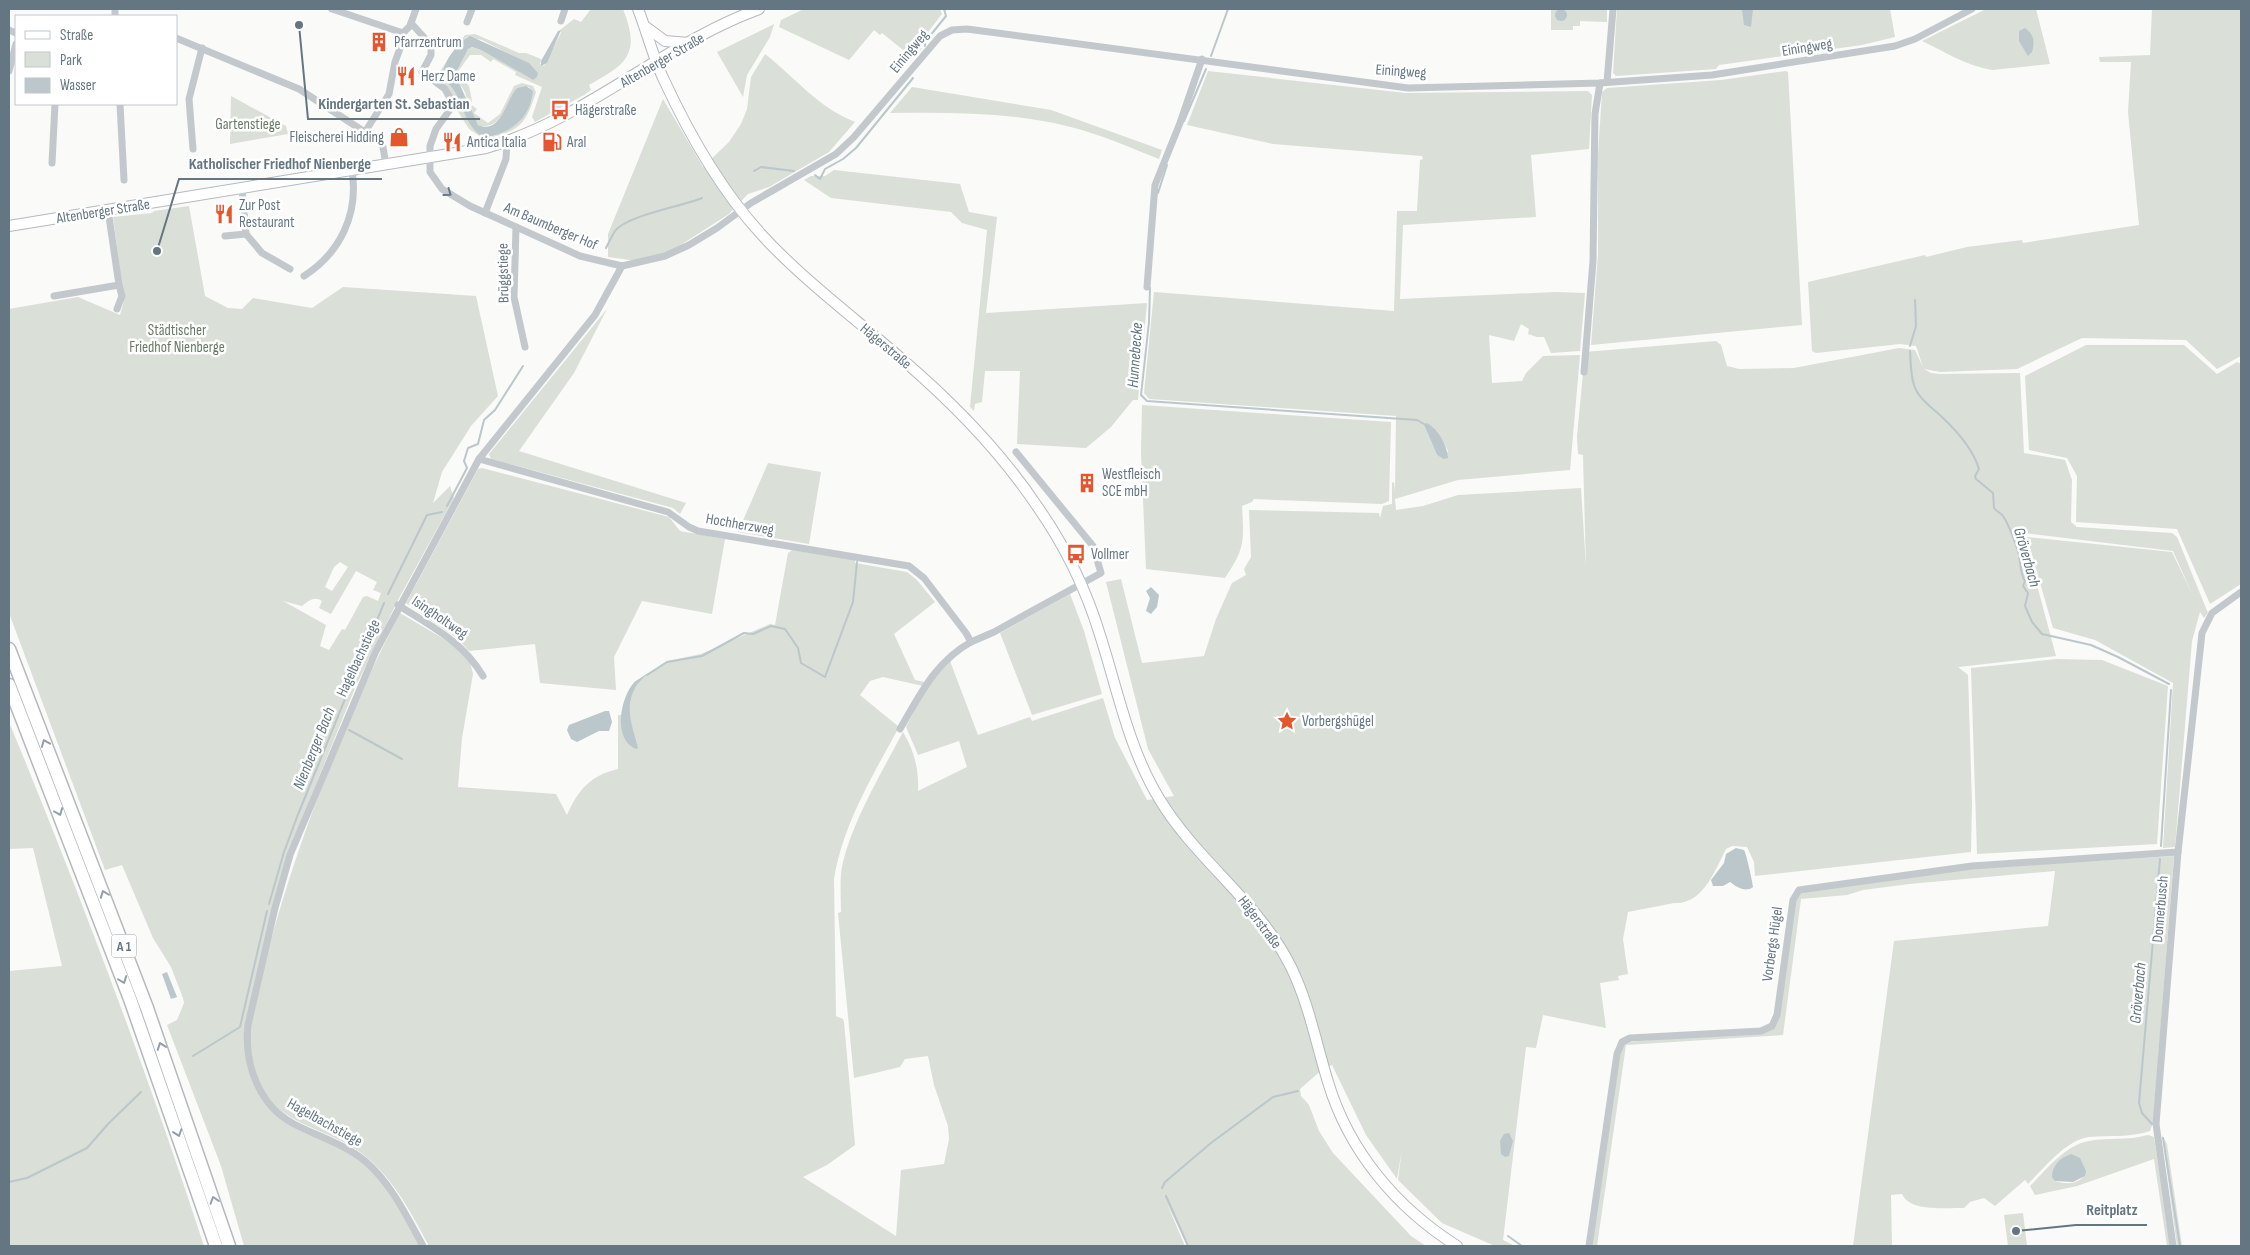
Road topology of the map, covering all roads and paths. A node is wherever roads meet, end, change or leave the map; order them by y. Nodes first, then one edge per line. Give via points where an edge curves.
1 (332, 9) edge
2 (416, 9) edge
3 (472, 9) edge
4 (565, 9) edge
5 (638, 9) edge
6 (759, 9) edge
7 (1612, 9) edge
8 (1972, 9) edge
9 (561, 21) dead end
10 (467, 22) dead end
11 (411, 23) junction
12 (644, 24) junction
13 (403, 33) junction
14 (178, 39) edge
15 (689, 44) junction
16 (15, 48) edge
17 (202, 48) junction
18 (1202, 59) junction
19 (657, 62) junction
20 (9, 71) edge
21 (1604, 83) junction
22 (55, 105) edge
23 (120, 105) edge
24 (365, 132) junction
25 (508, 141) junction
26 (193, 149) dead end
27 (430, 158) junction
28 (52, 163) dead end
29 (386, 166) junction
30 (352, 171) junction
31 (124, 180) dead end
32 (242, 189) junction
33 (108, 210) junction
34 (741, 210) junction
35 (485, 212) junction
36 (9, 226) edge
37 (516, 227) junction
38 (246, 234) junction
39 (225, 236) dead end
40 (622, 266) junction
41 (290, 270) dead end
42 (304, 276) dead end
43 (120, 285) junction
44 (1147, 287) dead end
45 (54, 296) dead end
46 (117, 309) dead end
47 (525, 347) dead end
48 (1584, 372) dead end
49 (1016, 452) dead end
50 (479, 459) junction
51 (1081, 583) junction
52 (2241, 592) edge
53 (398, 605) junction
54 (971, 642) junction
55 (9, 649) edge
56 (483, 676) dead end
57 (9, 685) edge
58 (900, 729) dead end
59 (2178, 852) junction
60 (216, 1246) edge
61 (229, 1246) edge
62 (423, 1246) edge
63 (1457, 1246) edge
64 (1589, 1246) edge
65 (2173, 1246) edge

1 - 13 street
2 - 11 street
3 - 10 street
4 - 9 street
5 - 12 main road, Hägerstraße
6 - 15 main road, Altenberger Straße
7 - 21 street
8 - 21 street, Einingweg via 1895,46 1719,74
11 - 13 street
11 - 27 street via 431,46 422,72 445,89 451,100 449,111 433,135
12 - 15 main road via 665,41
12 - 19 main road, Hägerstraße
13 - 24 street via 389,94
14 - 17 street
15 - 19 main road, Altenberger Straße
16 - 20 street
17 - 24 street via 298,89
17 - 26 street via 188,99
18 - 21 street, Einingweg via 1408,88
18 - 34 street, Einingweg via 967,29 952,30 940,36 842,149
18 - 44 street via 1155,185
19 - 25 main road, Altenberger Straße via 567,114
19 - 34 main road, Hägerstraße via 699,145
21 - 48 street via 1595,114 1593,261
22 - 28 street
23 - 31 street
24 - 29 street via 383,147
25 - 27 main road, Altenberger Straße
25 - 35 street, Am Baumberger Hof via 506,159
27 - 29 main road, Altenberger Straße
27 -> 35 street, Am Baumberger Hof via 430,172 442,189
29 - 30 main road, Altenberger Straße
30 - 32 main road, Altenberger Straße
30 - 42 street via 353,206 345,232 326,259
32 - 33 main road, Altenberger Straße
32 - 38 street
33 - 36 main road, Altenberger Straße
33 - 43 street
34 - 40 street, Am Baumberger Hof via 676,252
34 - 51 main road, Hägerstraße via 793,266 928,382 982,436 1036,504
35 - 37 street, Am Baumberger Hof
37 - 40 street, Am Baumberger Hof via 580,256
37 - 47 street, Brüggstiege via 514,296
38 - 39 street
38 - 41 street via 262,253
40 - 50 street, Hagelbachstiege via 595,315
43 - 45 street
43 - 46 street via 122,296
49 - 51 street via 1092,546 1101,573
50 - 53 street, Hagelbachstiege
50 - 54 street, Hochherzweg via 668,512 698,531 909,566 924,578
51 - 54 street
51 - 63 main road, Hägerstraße via 1128,729 1147,775 1179,827 1262,920 1286,957 1306,1001 1331,1092 1352,1138 1393,1194 1421,1220
52 - 59 street, Donnerbusch via 2212,613 2202,633
53 - 56 street, Isingholtweg via 461,647
53 - 62 street, Hagelbachstiege via 350,707 290,855 247,1038 254,1077 271,1107 292,1123 348,1150 374,1170
54 - 58 street via 938,667
61 -> 55 highway, A 1 via 147,1008
57 -> 60 highway, A 1 via 133,1007
59 - 64 street, Vorbergs Hügel via 1972,866 1797,891 1793,900 1777,1015 1772,1026 1761,1031 1630,1038 1620,1045
59 - 65 street, Donnerbusch via 2156,1131

